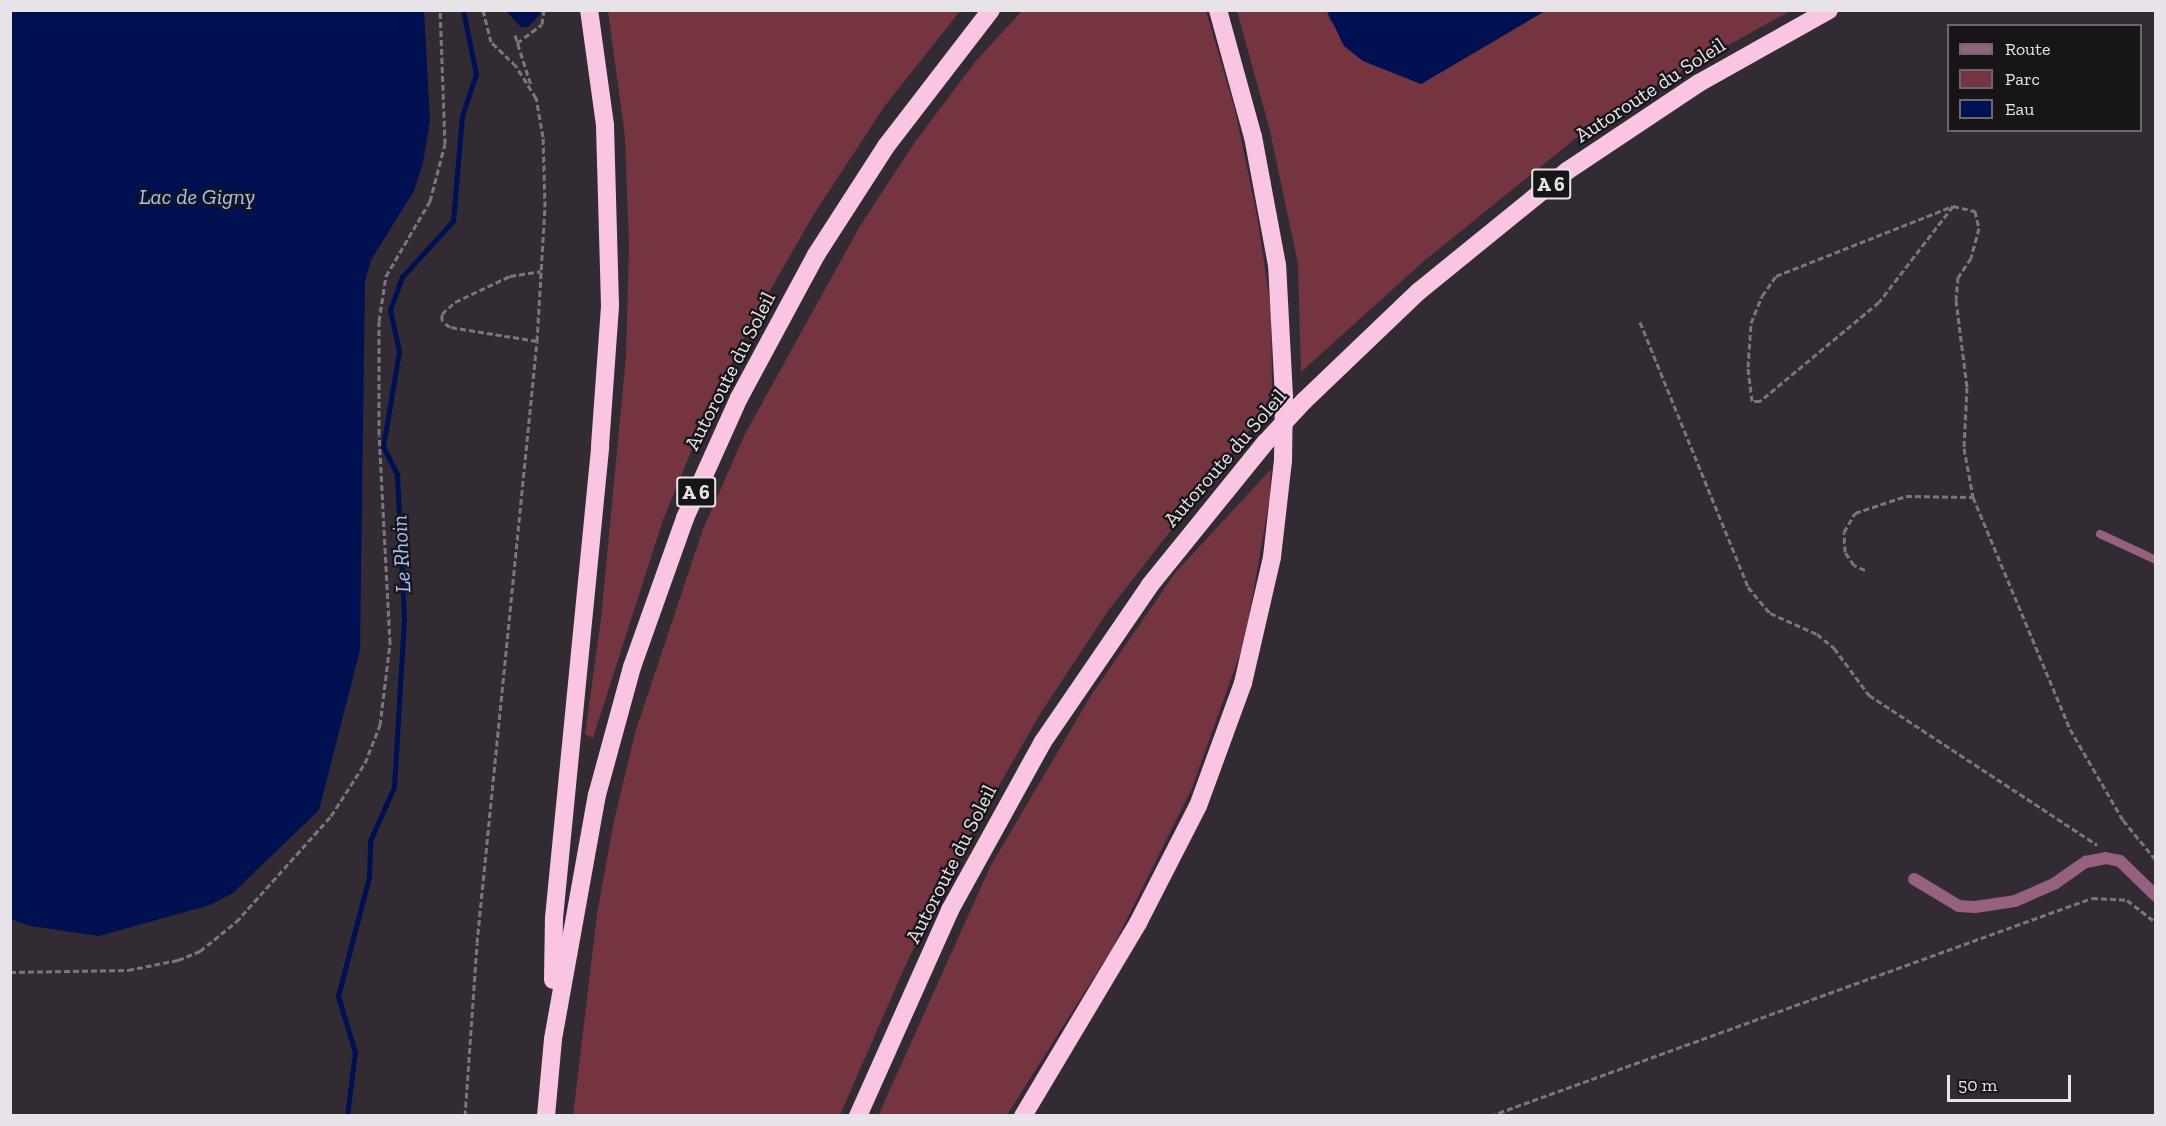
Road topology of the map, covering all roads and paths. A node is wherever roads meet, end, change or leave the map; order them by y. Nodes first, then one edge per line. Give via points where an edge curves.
1 (440, 10) edge
2 (483, 10) edge
3 (544, 10) edge
4 (589, 10) edge
5 (991, 10) edge
6 (1218, 10) edge
7 (1829, 10) edge
8 (514, 35) dead end
9 (518, 43) junction
10 (533, 90) junction
11 (1953, 206) junction
12 (541, 271) junction
13 (1640, 322) dead end
14 (537, 341) junction
15 (1973, 497) junction
16 (2100, 534) dead end
17 (2156, 560) edge
18 (1865, 570) dead end
19 (2106, 858) junction
20 (2156, 860) edge
21 (1914, 879) dead end
22 (2156, 896) edge
23 (2156, 923) edge
24 (10, 972) edge
25 (552, 1039) junction
26 (465, 1116) edge
27 (546, 1116) edge
28 (858, 1116) edge
29 (1023, 1116) edge
30 (1490, 1116) edge

1 - 24 path via 445,144 430,201 386,276 379,321 379,435 390,642 380,725 365,763 340,805 236,922 200,951 154,966
2 - 10 path via 491,42 516,66
3 - 9 path via 542,24
4 - 25 highway via 606,135 610,305 595,505 554,918
5 - 25 highway, Autoroute du Soleil / A 6 via 906,118 832,227 768,340 697,488 647,620 611,741 584,859
6 - 29 highway via 1253,137 1278,276 1284,407 1272,557 1243,683 1198,806 1144,913
7 - 28 highway, Autoroute du Soleil / A 6, bridge via 1690,88 1567,171 1418,292 1304,400 1266,442 1131,610 1037,752 946,920
8 - 9 path
9 - 10 path
10 - 12 path via 545,169
11 - 11 path via 1776,276 1751,323 1748,367 1752,401 1760,401 1879,302
11 - 15 path via 1975,211 1979,228 1971,258 1958,277 1956,300 1967,387 1964,448
12 - 14 path
12 - 14 path via 510,276 455,302 442,314 442,321 450,327
13 - 19 path via 1748,587 1770,613 1817,634 1834,648 1869,695 2103,850
14 - 26 path via 477,943
15 - 18 path via 1906,496 1855,513 1844,532 1845,552 1854,565
15 - 20 path via 2070,729 2123,820
16 - 17 lane
19 - 21 street via 2086,862 2054,884 2015,901 1975,907 1959,906
19 - 22 street via 2120,861
23 - 30 path via 2127,900 2092,898
25 - 27 highway, Autoroute du Soleil / A 6

